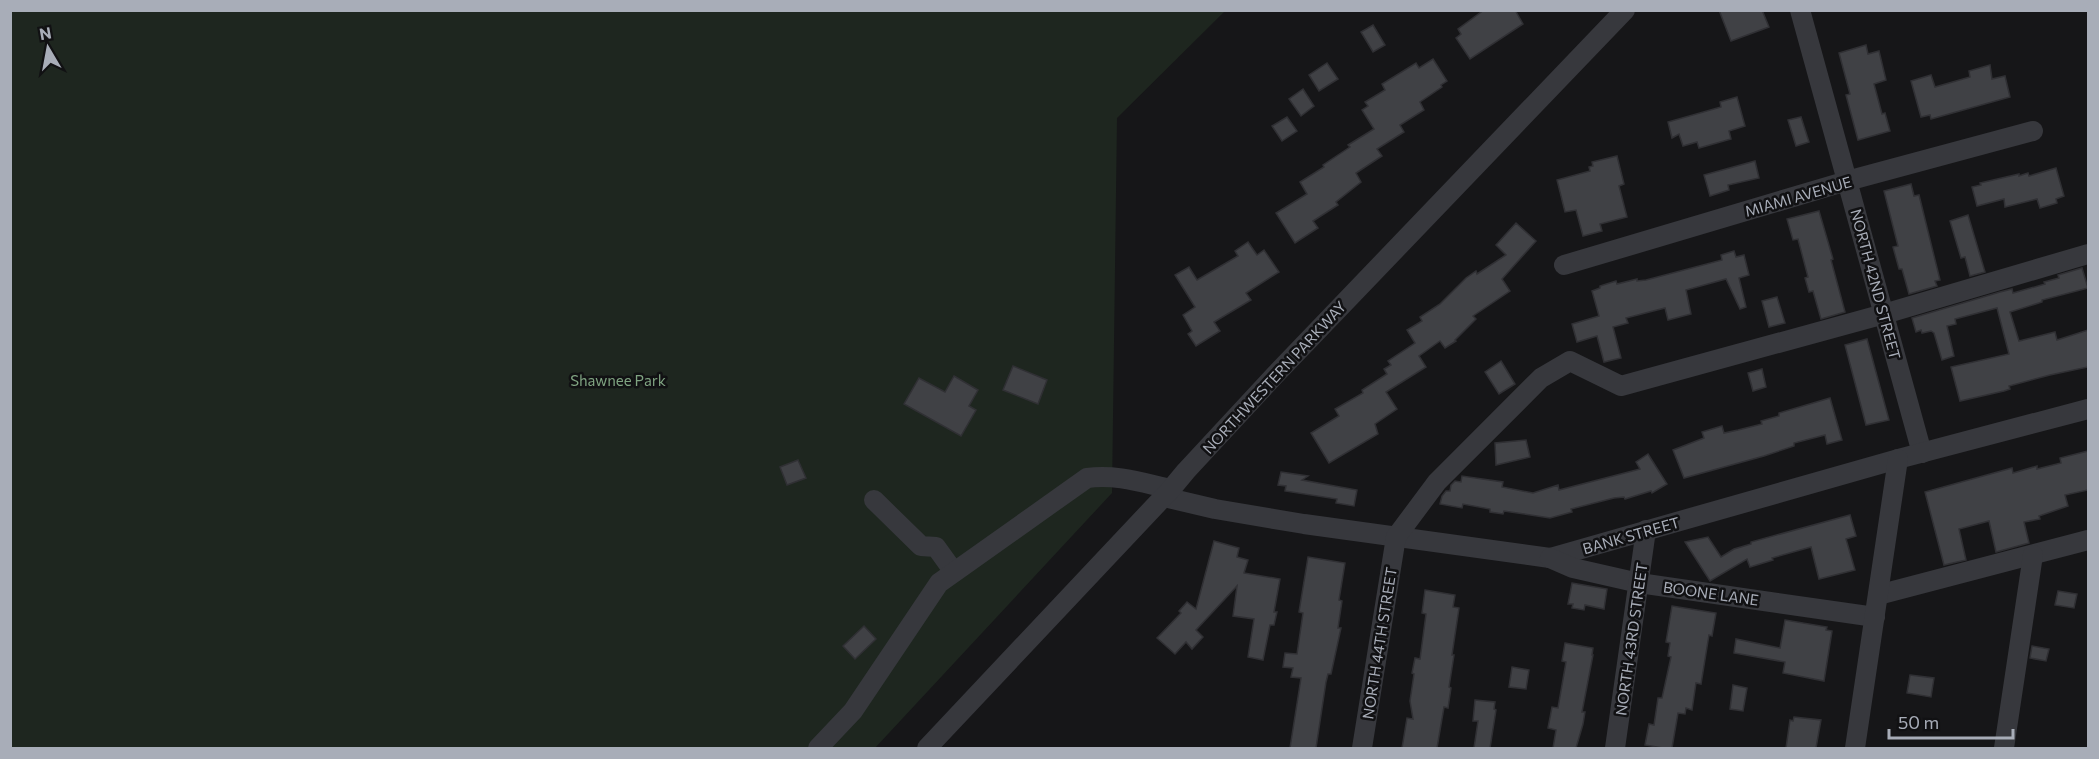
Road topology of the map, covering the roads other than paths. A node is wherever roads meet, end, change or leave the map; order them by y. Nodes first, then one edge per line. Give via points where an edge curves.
1 (1625, 10) edge
2 (1800, 10) edge
3 (2032, 131) dead end
4 (1847, 181) junction
5 (2088, 254) edge
6 (1564, 265) dead end
7 (1884, 314) junction
8 (2088, 408) edge
9 (1922, 453) junction
10 (1898, 459) junction
11 (1168, 493) junction
12 (874, 500) dead end
13 (1646, 530) junction
14 (1396, 537) junction
15 (2088, 540) edge
16 (2033, 555) junction
17 (1550, 558) junction
18 (954, 572) junction
19 (1639, 583) junction
20 (1878, 595) junction
21 (1875, 616) junction
22 (818, 748) edge
23 (927, 748) edge
24 (1362, 748) edge
25 (1615, 748) edge
26 (1855, 748) edge
27 (2004, 748) edge

1 - 11 street, NORTHWESTERN PARKWAY via 1283,366
2 - 4 street, NORTH 42ND STREET
3 - 4 street, MIAMI AVENUE
4 - 6 street, MIAMI AVENUE
4 - 7 street, NORTH 42ND STREET
5 - 7 street
7 - 9 street, NORTH 42ND STREET
7 - 14 street via 1621,386 1570,361 1541,378 1437,482
8 - 9 street, BANK STREET
9 - 10 street, BANK STREET
10 - 13 street, BANK STREET
10 - 20 street
11 - 14 street, BANK STREET via 1215,509
11 - 18 street, BANK STREET via 1118,477 1088,478
11 - 23 street, NORTHWESTERN PARKWAY
12 - 18 street via 921,546 936,547
13 - 17 street, BANK STREET
13 - 19 street, NORTH 43RD STREET
14 - 17 street, BANK STREET
14 - 24 street, NORTH 44TH STREET
15 - 16 street
16 - 20 street
16 - 27 street
17 - 19 street, BOONE LANE via 1574,568
18 - 22 street, BANK STREET via 939,583 853,711
19 - 21 street, BOONE LANE
19 - 25 street, NORTH 43RD STREET
20 - 21 street
21 - 26 street

